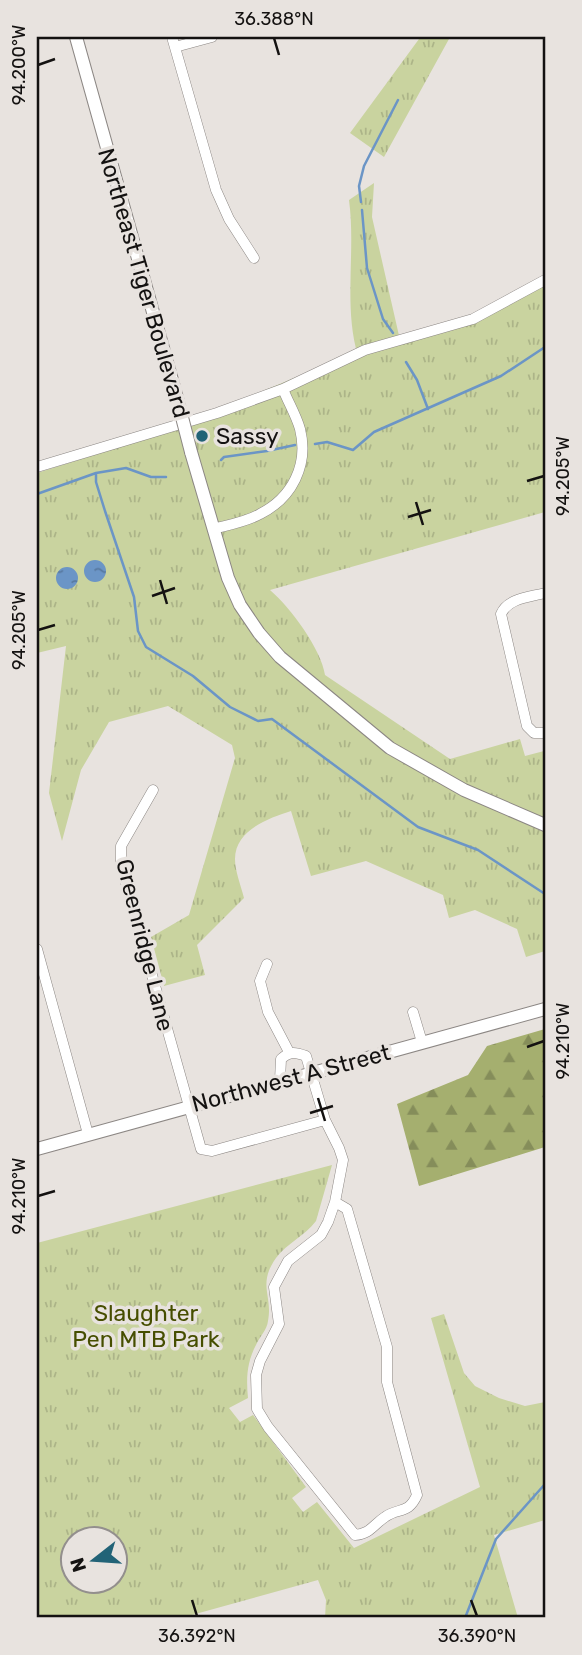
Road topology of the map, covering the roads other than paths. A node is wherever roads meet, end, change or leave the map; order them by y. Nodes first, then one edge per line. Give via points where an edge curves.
1 (76, 37) edge
2 (212, 37) edge
3 (174, 42) edge
4 (254, 258) dead end
5 (545, 280) edge
6 (283, 389) junction
7 (37, 467) edge
8 (213, 529) junction
9 (545, 593) edge
10 (540, 733) edge
11 (153, 790) dead end
12 (545, 825) edge
13 (37, 949) edge
14 (267, 964) dead end
15 (545, 1009) edge
16 (413, 1012) dead end
17 (422, 1042) junction
18 (289, 1052) junction
19 (312, 1072) junction
20 (280, 1080) junction
21 (190, 1105) junction
22 (325, 1120) junction
23 (88, 1134) junction
24 (37, 1149) edge
25 (335, 1202) junction

1 - 8 street, Northeast Tiger Boulevard, bridge
2 - 3 street
3 - 4 street via 216,190
5 - 6 street via 473,319 340,360
6 - 7 street
6 - 8 street via 301,433 302,454 294,484 258,516
8 - 12 street, Northeast Tiger Boulevard via 240,605 281,657 390,748 464,790
9 - 10 street via 515,601 501,614 527,726
11 - 21 street, Greenridge Lane via 121,846 121,865
13 - 23 street
14 - 18 street via 260,981 268,1012
15 - 17 street, Northwest A Street
16 - 17 street
17 - 19 street, Northwest A Street
18 - 19 street via 306,1056
18 - 20 street via 281,1059
19 - 20 street, Northwest A Street
19 - 22 street
20 - 21 street, Northwest A Street
21 - 22 street, Greenridge Lane via 201,1149 208,1152
21 - 23 street, Northwest A Street
22 - 25 street via 343,1160
23 - 24 street, Northwest A Street
25 - 25 street via 321,1235 279,1274 274,1287 279,1324 260,1361 255,1396 268,1427 355,1535 367,1533 385,1517 410,1507 416,1494 387,1382 384,1334 347,1209

